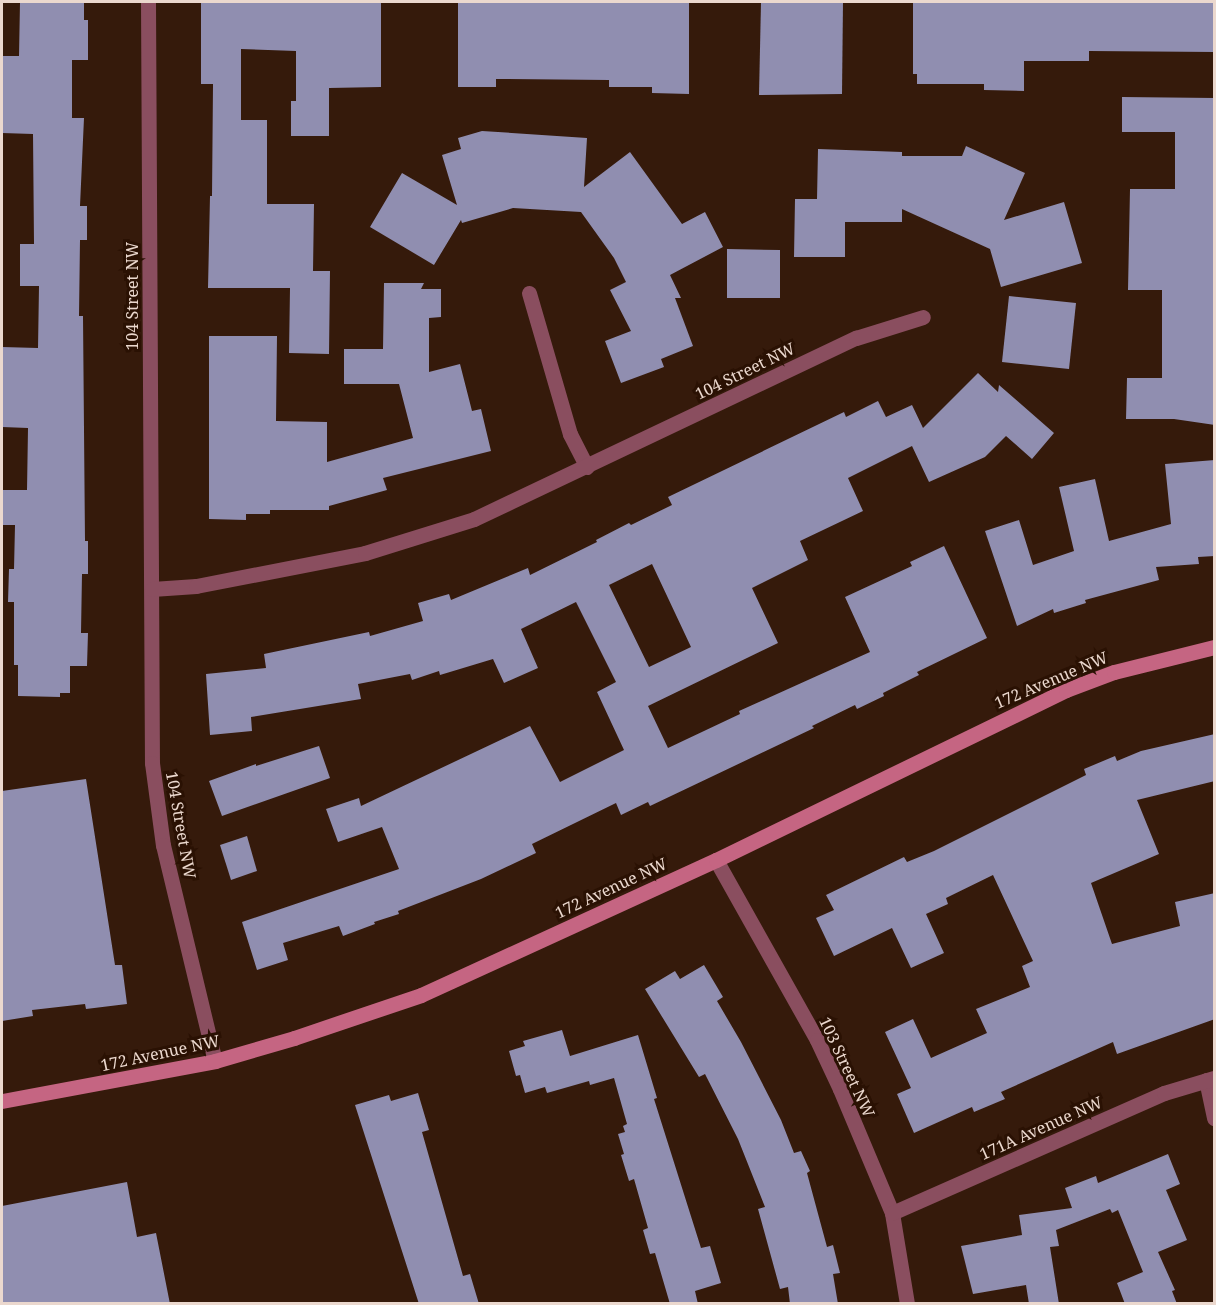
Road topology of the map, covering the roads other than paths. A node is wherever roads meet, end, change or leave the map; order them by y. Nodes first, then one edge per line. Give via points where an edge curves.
1 (148, 2) edge
2 (529, 293) dead end
3 (923, 317) dead end
4 (587, 466) junction
5 (152, 590) junction
6 (1215, 647) edge
7 (716, 860) junction
8 (215, 1061) junction
9 (1210, 1079) edge
10 (2, 1101) edge
11 (1215, 1118) edge
12 (892, 1213) junction
13 (907, 1304) edge

1 - 5 street, 104 Street NW
2 - 4 street via 570,434
3 - 4 street, 104 Street NW via 856,338
4 - 5 street, 104 Street NW via 474,519 365,554 196,586
5 - 8 street, 104 Street NW via 152,763 156,798 163,845
6 - 7 street, 172 Avenue NW via 1114,672 1066,690
7 - 8 street, 172 Avenue NW via 421,995
7 - 12 street, 103 Street NW via 817,1040
8 - 10 street, 172 Avenue NW
9 - 11 street, 171A Avenue NW
9 - 12 street, 171A Avenue NW via 1164,1093
12 - 13 street, 103 Street NW

